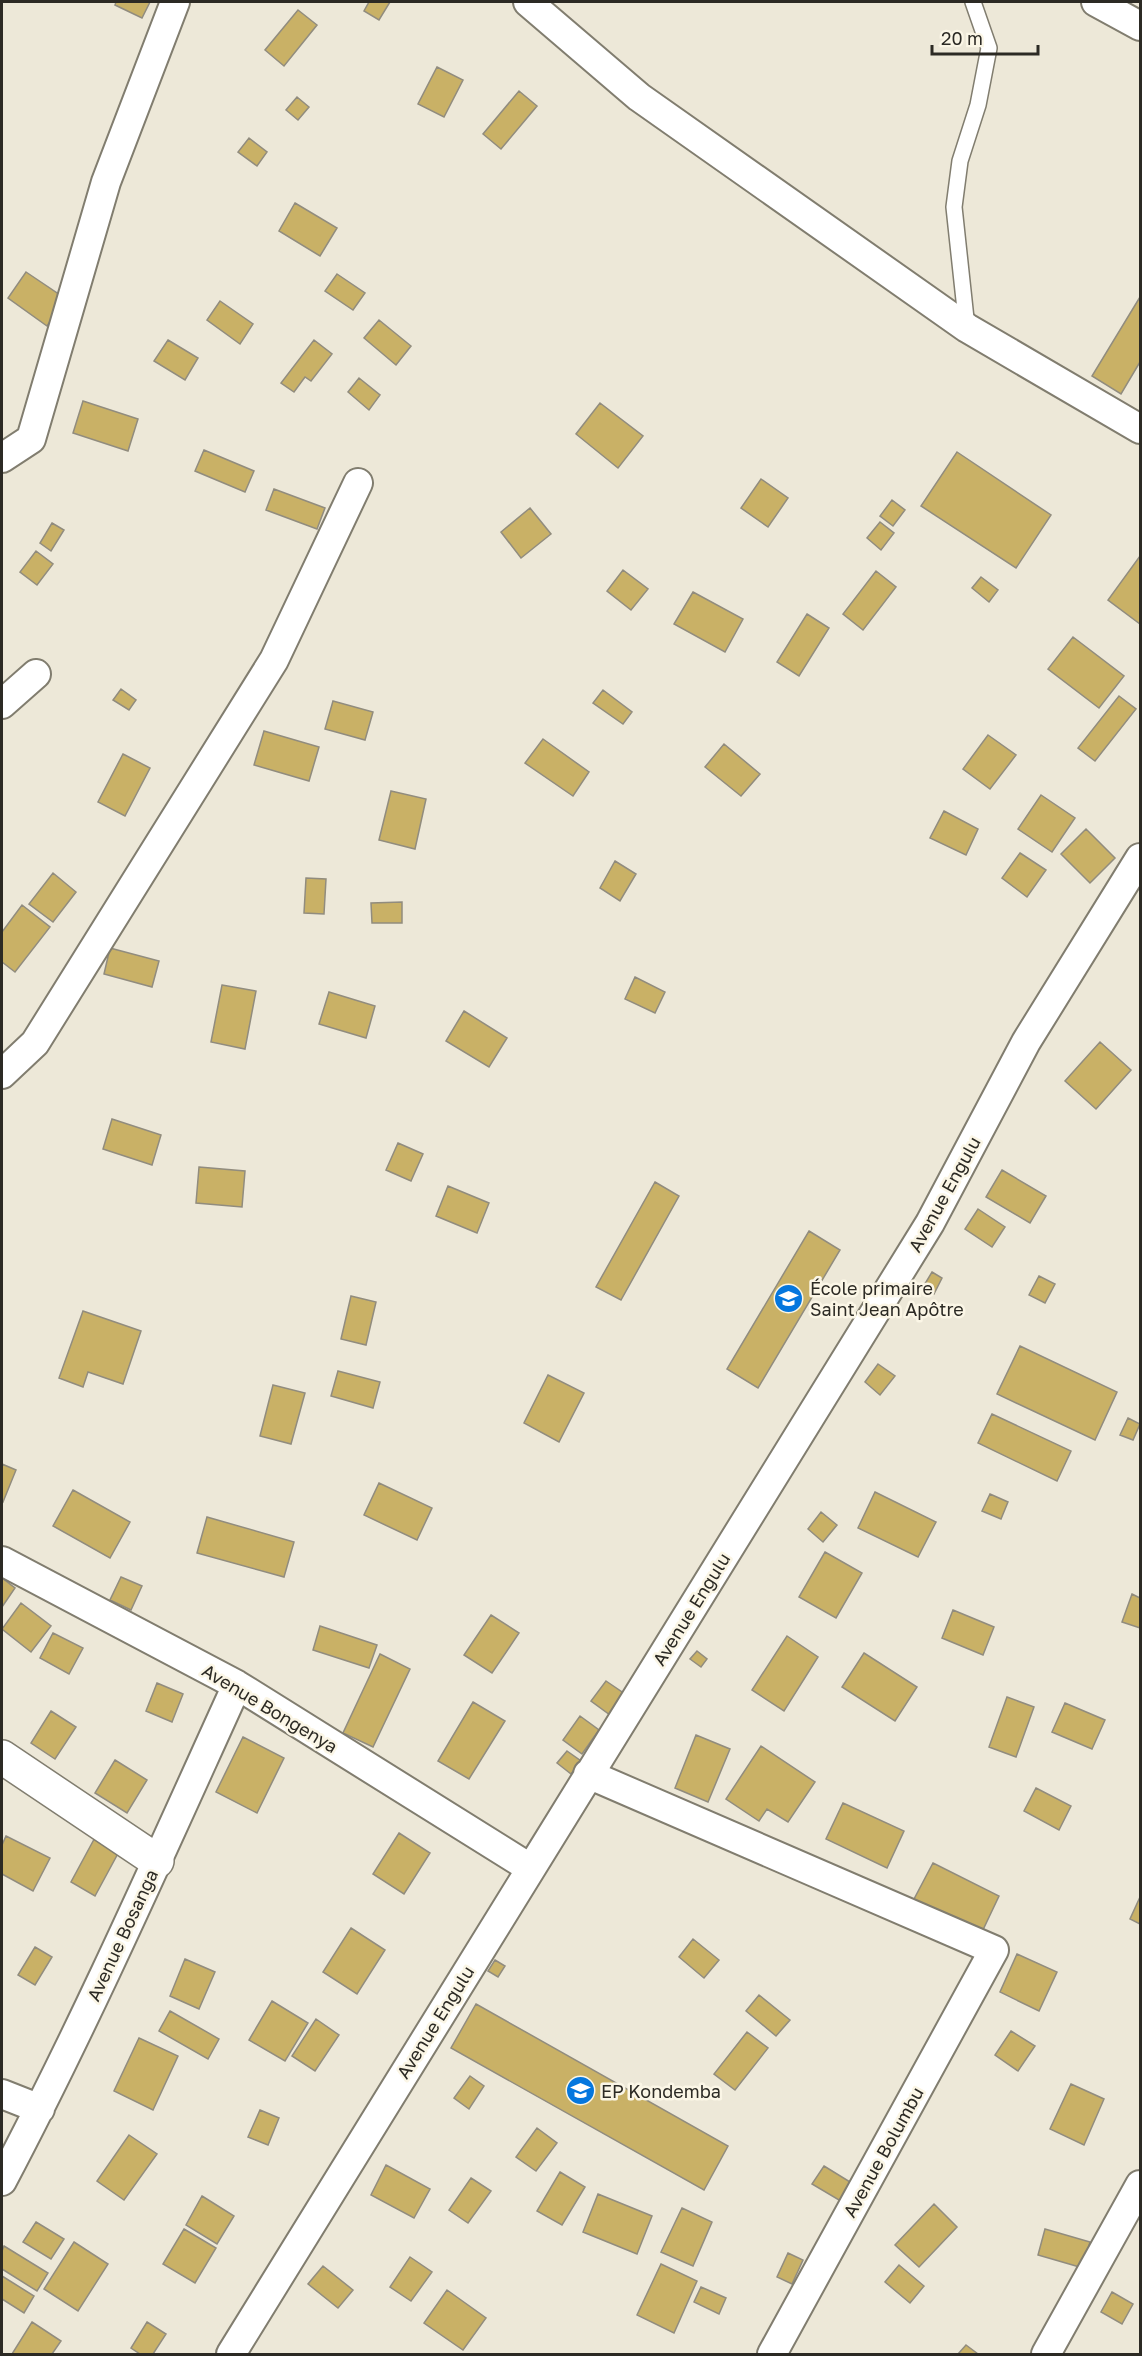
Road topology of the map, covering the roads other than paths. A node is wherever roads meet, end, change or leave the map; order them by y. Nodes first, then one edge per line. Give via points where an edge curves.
1 (175, 2) edge
2 (528, 2) edge
3 (973, 2) edge
4 (1096, 2) edge
5 (1140, 26) edge
6 (967, 328) junction
7 (1140, 429) edge
8 (2, 458) edge
9 (358, 483) dead end
10 (36, 674) dead end
11 (2, 704) edge
12 (1140, 858) edge
13 (2, 1074) edge
14 (2, 1561) edge
15 (237, 1685) junction
16 (2, 1757) edge
17 (588, 1774) junction
18 (157, 1861) junction
19 (530, 1868) junction
20 (2, 2094) edge
21 (40, 2109) junction
22 (2, 2181) edge
23 (1140, 2185) edge
24 (231, 2355) edge
25 (772, 2355) edge
26 (1046, 2355) edge

1 - 8 street via 106,182 31,439
2 - 6 street via 639,97
3 - 6 lane via 989,48 978,105 960,161 954,207
4 - 5 street
6 - 7 street
9 - 13 street via 274,660 35,1043
10 - 11 street
12 - 17 street, Avenue Engulu via 1026,1042 930,1223
14 - 15 street, Avenue Bongenya
15 - 18 street, Avenue Bosanga
15 - 19 street, Avenue Bongenya
16 - 18 street
17 - 19 street, Avenue Engulu
17 - 25 street, Avenue Bolumbu via 994,1950
18 - 21 street, Avenue Bosanga
19 - 24 street, Avenue Engulu
20 - 21 street
21 - 22 street, Avenue Bosanga
23 - 26 street

